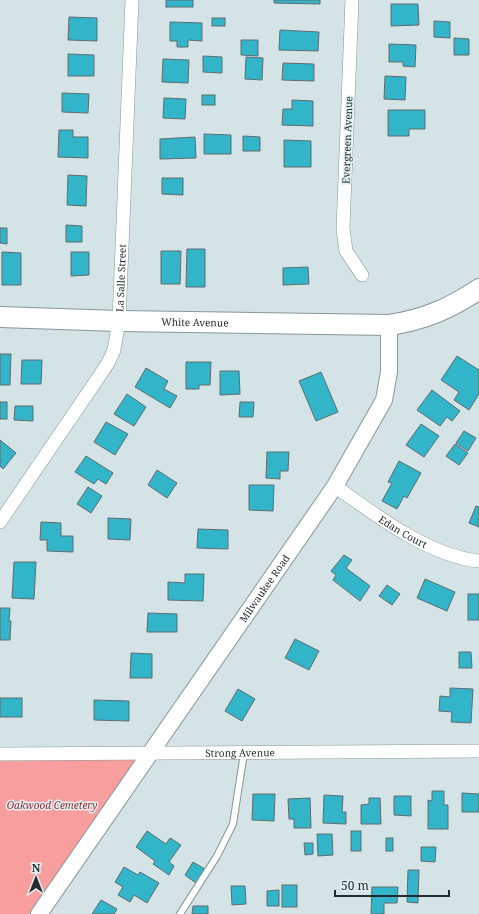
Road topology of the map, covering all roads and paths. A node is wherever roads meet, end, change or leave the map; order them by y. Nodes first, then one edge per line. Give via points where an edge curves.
1 (132, 0) edge
2 (352, 0) edge
3 (362, 275) dead end
4 (479, 289) edge
5 (0, 317) edge
6 (119, 321) junction
7 (390, 325) junction
8 (335, 486) junction
9 (0, 522) edge
10 (479, 560) edge
11 (479, 751) edge
12 (150, 753) junction
13 (244, 753) junction
14 (0, 754) edge
15 (39, 914) edge
16 (180, 914) edge

1 - 6 street, La Salle Street
2 - 3 street, Evergreen Avenue via 343,229 346,251
4 - 7 main road via 447,308 408,322
5 - 6 main road, White Avenue
6 - 7 main road, White Avenue
6 - 9 street, La Salle Street via 114,350 108,363
7 - 8 street, Milwaukee Road via 389,372 384,400
8 - 10 street, Edan Court via 372,513 416,539 440,551
8 - 12 street, Milwaukee Road
11 - 13 street, Strong Avenue
12 - 13 street, Strong Avenue
12 - 14 street, Strong Avenue
12 - 15 street, Milwaukee Road
13 - 16 lane via 233,824 218,856

